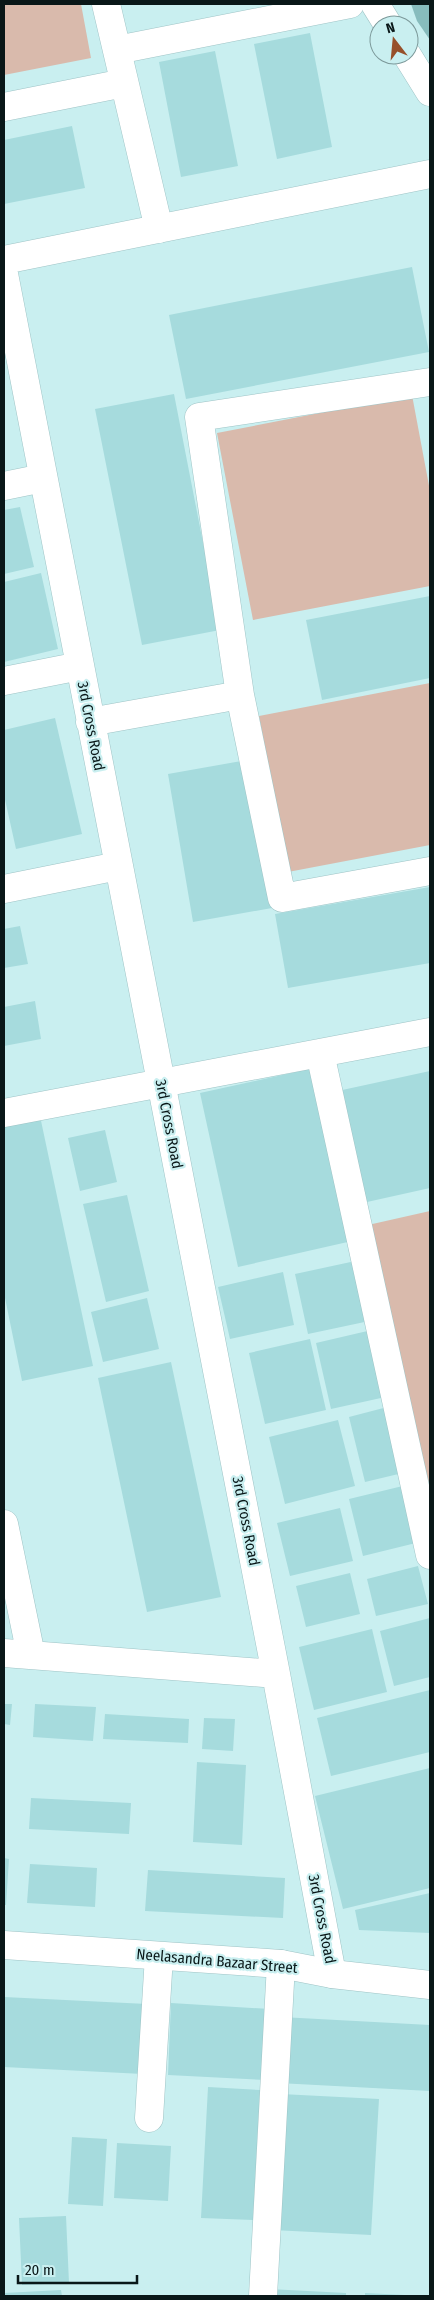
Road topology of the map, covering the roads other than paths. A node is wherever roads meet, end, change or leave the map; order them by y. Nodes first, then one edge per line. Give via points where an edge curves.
1 (106, 4) edge
2 (350, 4) edge
3 (375, 4) edge
4 (382, 15) edge
5 (117, 50) junction
6 (413, 65) edge
7 (124, 84) junction
8 (430, 92) edge
9 (4, 107) edge
10 (430, 174) edge
11 (159, 229) junction
12 (4, 260) edge
13 (4, 274) edge
14 (430, 382) edge
15 (43, 478) junction
16 (4, 486) edge
17 (80, 666) junction
18 (4, 681) edge
19 (240, 695) junction
20 (90, 722) junction
21 (118, 866) junction
22 (430, 871) edge
23 (4, 888) edge
24 (430, 1032) edge
25 (320, 1053) junction
26 (161, 1083) junction
27 (4, 1113) edge
28 (4, 1524) edge
29 (430, 1555) edge
30 (4, 1653) edge
31 (31, 1655) junction
32 (276, 1674) junction
33 (4, 1945) edge
34 (159, 1956) junction
35 (280, 1964) junction
36 (332, 1974) junction
37 (430, 1985) edge
38 (149, 2118) dead end
39 (263, 2296) edge

1 - 5 street
2 - 5 street
3 - 4 street
5 - 7 street
6 - 8 street
7 - 9 street
7 - 11 street
10 - 11 street
11 - 12 street
13 - 15 street, 3rd Cross Road
14 - 19 street via 199,417
15 - 16 street
15 - 17 street, 3rd Cross Road
17 - 18 street
17 - 20 street, 3rd Cross Road
19 - 20 street
19 - 22 street via 282,898
20 - 21 street, 3rd Cross Road
21 - 23 street
21 - 26 street, 3rd Cross Road
24 - 25 street
25 - 26 street
25 - 29 street
26 - 27 street
26 - 32 street, 3rd Cross Road
28 - 31 street
30 - 31 street
31 - 32 street
32 - 36 street, 3rd Cross Road
33 - 34 street, Neelasandra Bazaar Street
34 - 35 street, Neelasandra Bazaar Street
34 - 38 street
35 - 36 street, Neelasandra Bazaar Street
35 - 39 street
36 - 37 street, Neelasandra Bazaar Street

